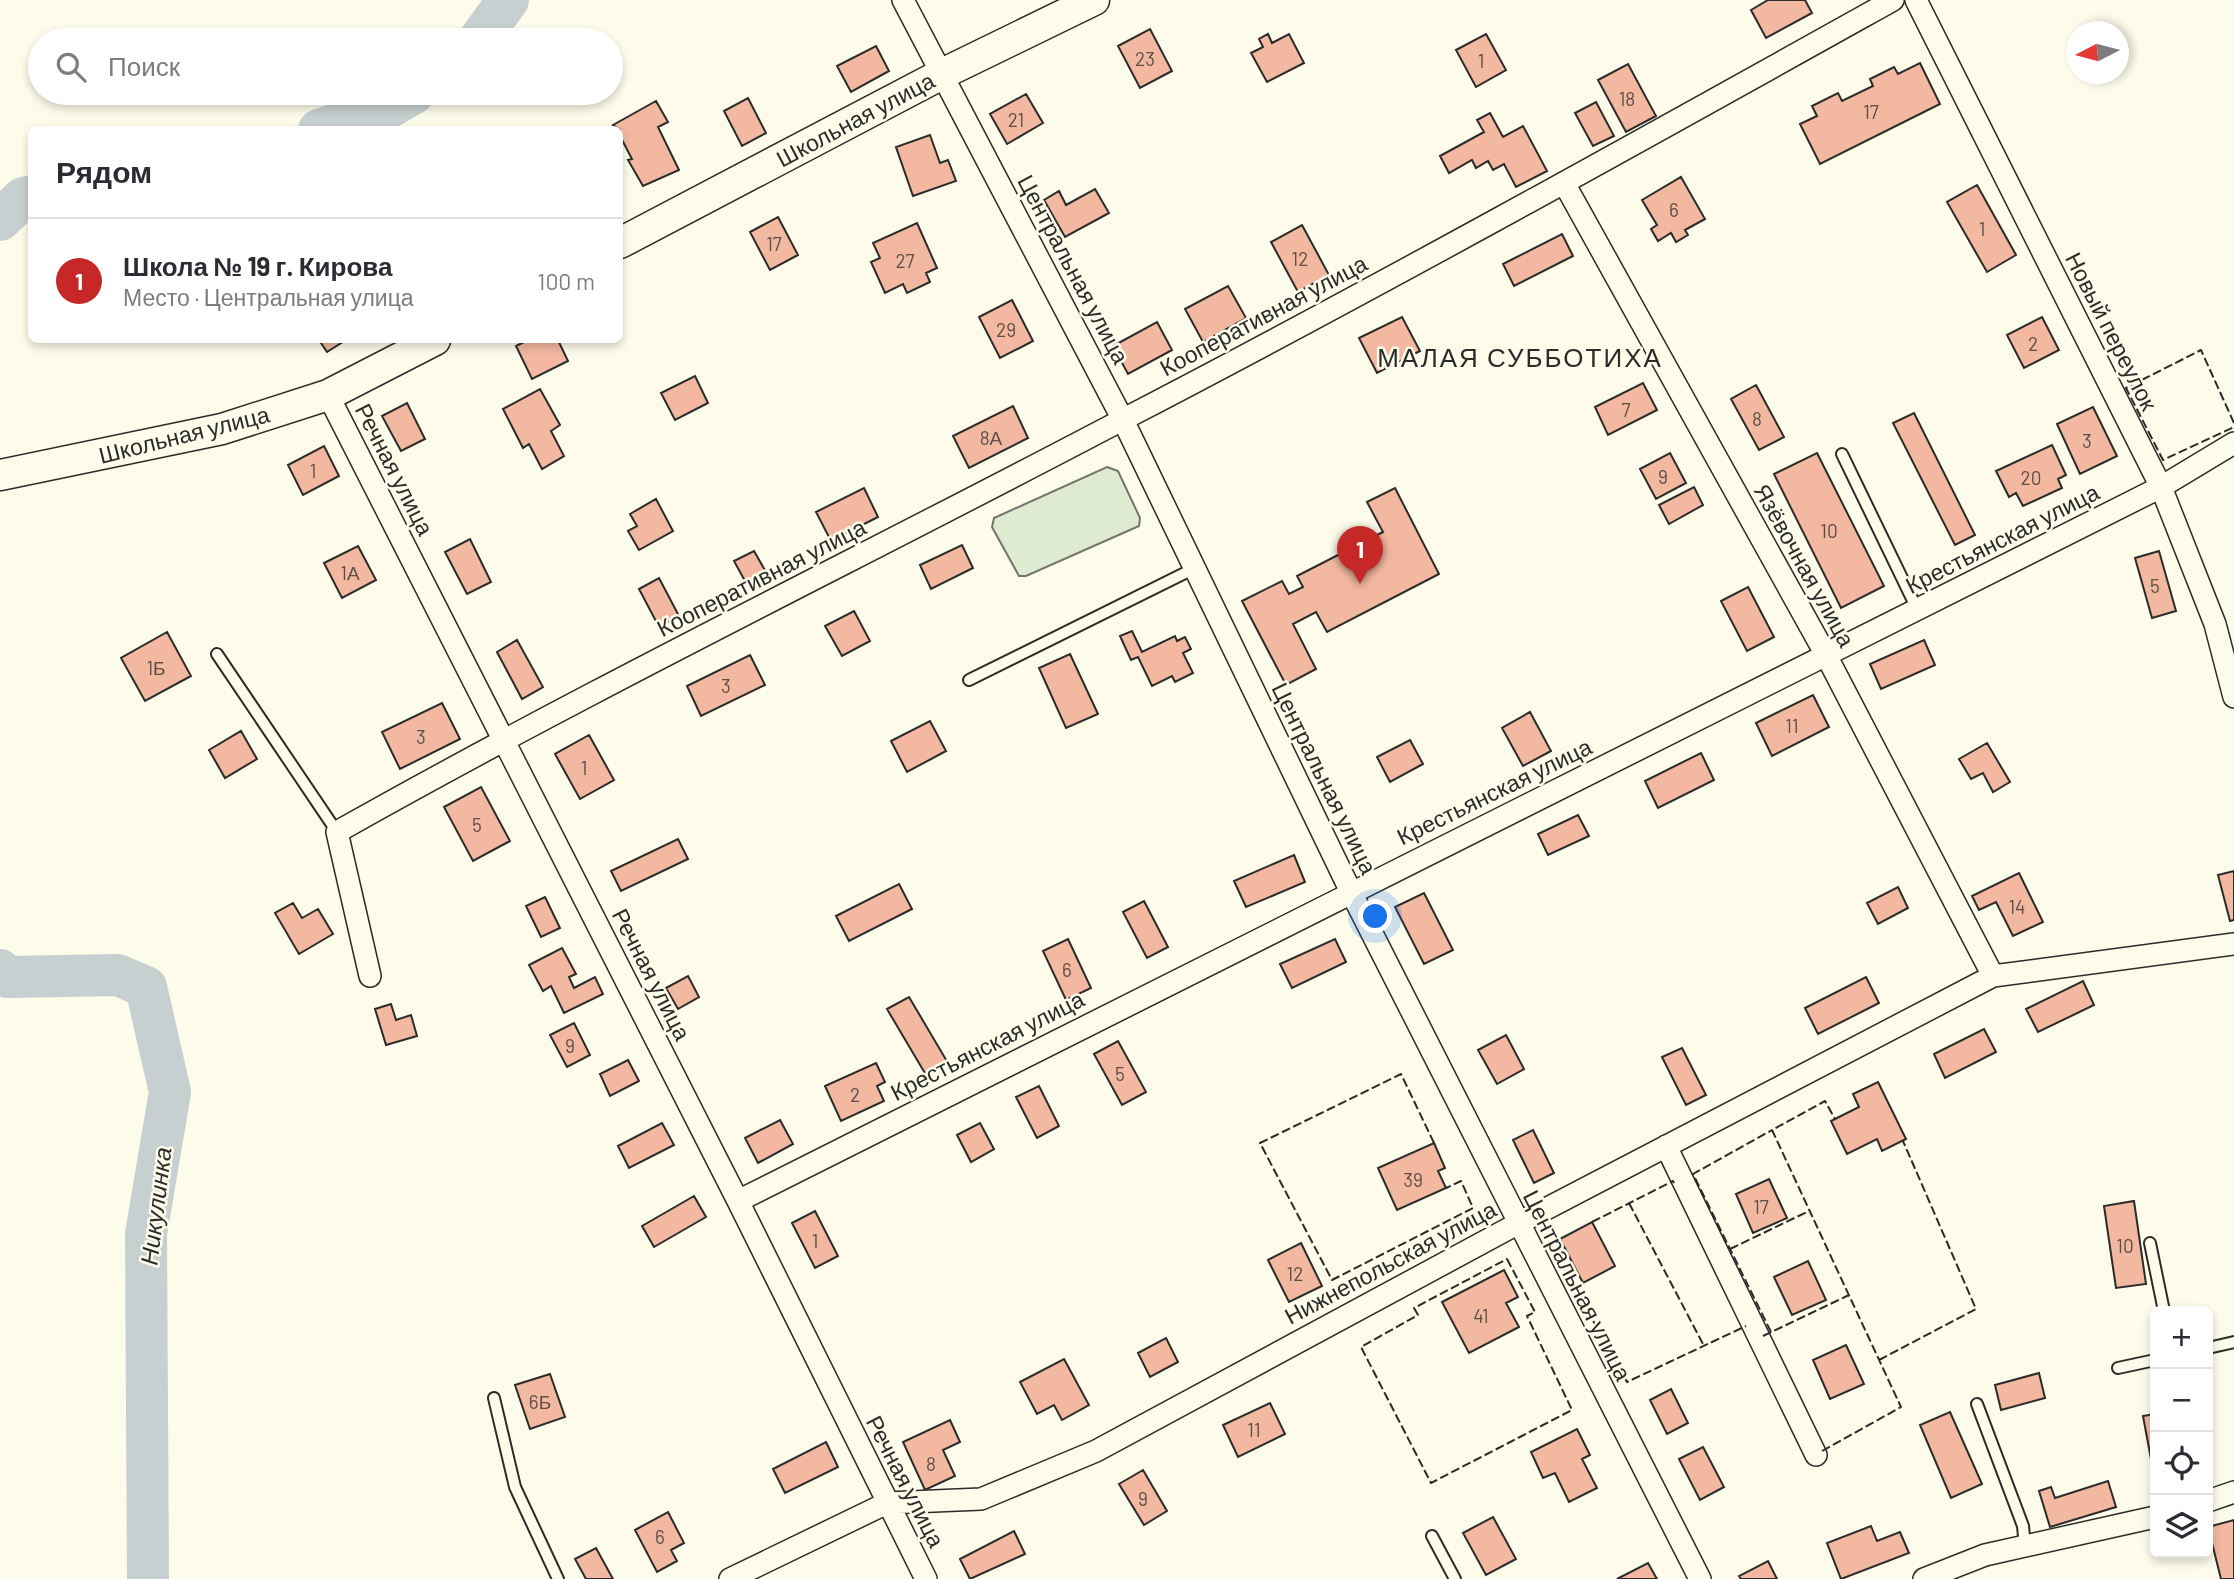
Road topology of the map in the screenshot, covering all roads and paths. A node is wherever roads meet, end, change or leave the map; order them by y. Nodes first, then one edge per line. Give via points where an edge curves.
1 (903, 0) edge
2 (1094, 0) edge
3 (1893, 0) edge
4 (1916, 0) edge
5 (942, 74) junction
6 (1564, 183) junction
7 (623, 241) edge
8 (429, 343) edge
9 (328, 395) junction
10 (1123, 420) junction
11 (2234, 443) edge
12 (1842, 454) dead end
13 (2, 475) edge
14 (2161, 488) junction
15 (1195, 569) junction
16 (1917, 609) junction
17 (217, 654) dead end
18 (1826, 655) junction
19 (969, 680) dead end
20 (2234, 697) edge
21 (502, 739) junction
22 (337, 832) junction
23 (1351, 892) junction
24 (2234, 944) edge
25 (370, 976) dead end
26 (1993, 976) junction
27 (1666, 1146) junction
28 (738, 1201) junction
29 (1517, 1224) junction
30 (2150, 1242) dead end
31 (2163, 1306) edge
32 (2234, 1342) edge
33 (2213, 1347) edge
34 (2150, 1361) edge
35 (2118, 1368) dead end
36 (494, 1398) dead end
37 (1977, 1404) dead end
38 (1816, 1455) dead end
39 (2234, 1492) edge
40 (2213, 1499) edge
41 (887, 1503) junction
42 (2150, 1518) edge
43 (1433, 1536) dead end
44 (2025, 1547) junction
45 (1949, 1575) edge
46 (558, 1579) edge
47 (730, 1579) edge
48 (926, 1579) edge
49 (1455, 1579) edge
50 (1700, 1579) edge
51 (1924, 1579) edge

1 - 5 street, Центральная улица
2 - 5 street, Школьная улица
3 - 6 street, Кооперативная улица
4 - 14 street, Новый переулок
5 - 7 street, Школьная улица
5 - 10 street, Центральная улица
6 - 10 street, Кооперативная улица
6 - 18 street, Язёвочная улица
8 - 9 street, Школьная улица
9 - 13 street, Школьная улица via 222,429
9 - 21 street, Речная улица
10 - 15 street, Центральная улица
10 - 21 street, Кооперативная улица
11 - 14 street, Крестьянская улица
12 - 16 lane
14 - 16 street, Крестьянская улица
14 - 20 street, Новый переулок via 2215,624
15 - 19 lane
15 - 23 street, Центральная улица
16 - 18 street, Крестьянская улица
17 - 22 lane
18 - 23 street, Крестьянская улица
18 - 26 street, Язёвочная улица
21 - 22 street, Кооперативная улица
21 - 28 street, Речная улица
22 - 25 street
23 - 28 street, Крестьянская улица
23 - 29 street, Центральная улица
24 - 26 street, Нижнепольская улица
26 - 27 street, Нижнепольская улица
27 - 29 street, Нижнепольская улица
27 - 38 street
28 - 41 street, Речная улица
29 - 41 street, Нижнепольская улица via 1097,1451 981,1499
29 - 50 street, Центральная улица
30 - 31 lane
32 - 33 lane
34 - 35 lane
36 - 46 lane via 515,1487
37 - 44 lane via 2023,1526
39 - 40 street
41 - 47 street, Нижнепольская улица
41 - 48 street, Речная улица
42 - 44 street
43 - 49 lane
44 - 45 street via 1985,1555
45 - 51 street

